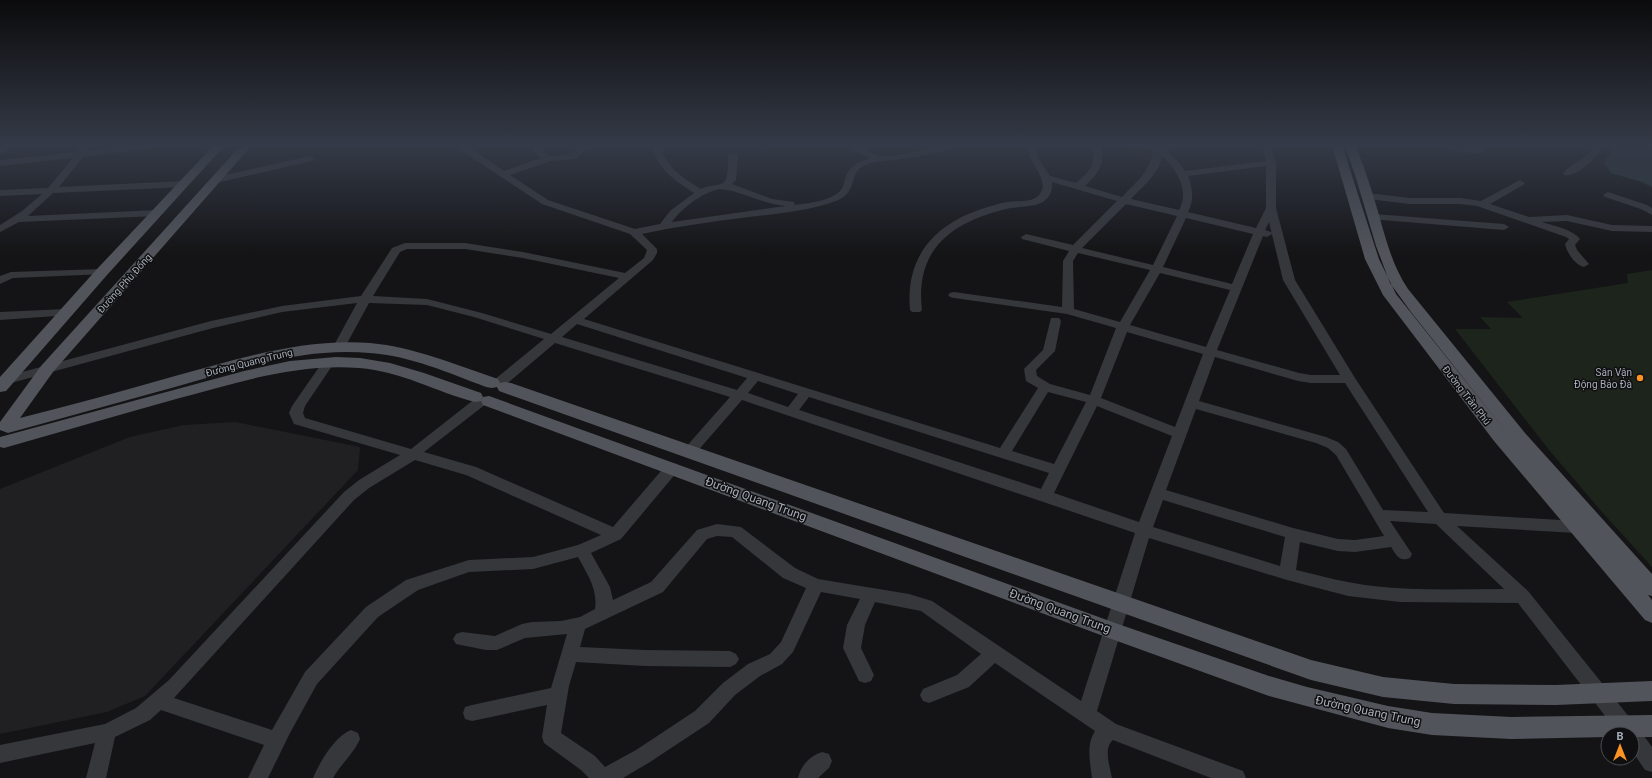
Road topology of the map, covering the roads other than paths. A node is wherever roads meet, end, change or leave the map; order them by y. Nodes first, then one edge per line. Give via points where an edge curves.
1 (59, 181) edge
2 (186, 181) edge
3 (215, 181) edge
4 (514, 181) edge
5 (684, 181) edge
6 (730, 181) edge
7 (850, 181) edge
8 (1047, 181) edge
9 (1060, 181) edge
10 (1084, 181) edge
11 (1142, 181) edge
12 (1185, 181) edge
13 (1270, 181) edge
14 (1348, 181) edge
15 (1363, 181) edge
16 (1520, 183) dead end
17 (184, 184) junction
18 (726, 185) junction
19 (1079, 186) junction
20 (52, 190) junction
21 (0, 192) edge
22 (700, 192) junction
23 (1608, 195) dead end
24 (1368, 196) junction
25 (1123, 200) junction
26 (1483, 204) junction
27 (810, 205) junction
28 (1271, 208) junction
29 (1652, 212) edge
30 (157, 213) junction
31 (1183, 215) junction
32 (1374, 217) junction
33 (19, 219) junction
34 (1524, 220) junction
35 (665, 225) junction
36 (1504, 227) dead end
37 (0, 229) edge
38 (1652, 229) edge
39 (634, 232) junction
40 (1259, 232) junction
41 (1279, 236) junction
42 (1026, 237) dead end
43 (1075, 248) junction
44 (1584, 264) dead end
45 (1157, 268) junction
46 (102, 272) junction
47 (628, 277) junction
48 (0, 281) edge
49 (1236, 288) junction
50 (954, 295) dead end
51 (365, 299) junction
52 (916, 310) dead end
53 (1068, 311) junction
54 (66, 313) junction
55 (0, 316) edge
56 (576, 320) junction
57 (1056, 321) dead end
58 (1122, 328) junction
59 (553, 339) junction
60 (339, 347) junction
61 (1210, 353) junction
62 (328, 363) junction
63 (47, 369) junction
64 (756, 376) junction
65 (1349, 379) junction
66 (2, 383) edge
67 (1045, 387) junction
68 (807, 391) junction
69 (490, 392) junction
70 (739, 395) junction
71 (1094, 400) junction
72 (1191, 403) junction
73 (791, 412) junction
74 (4, 433) edge
75 (1179, 434) junction
76 (690, 451) junction
77 (1004, 453) junction
78 (413, 454) junction
79 (672, 468) junction
80 (1059, 470) junction
81 (1157, 493) junction
82 (1046, 496) junction
83 (1378, 515) junction
84 (1440, 519) junction
85 (1576, 527) junction
86 (1144, 530) junction
87 (1293, 534) junction
88 (616, 535) junction
89 (1395, 541) junction
90 (582, 550) junction
91 (1404, 554) dead end
92 (1287, 574) junction
93 (816, 585) junction
94 (1652, 588) edge
95 (871, 594) junction
96 (1522, 596) junction
97 (1121, 604) junction
98 (603, 613) junction
99 (1652, 614) edge
100 (578, 624) junction
101 (1113, 631) junction
102 (462, 639) dead end
103 (994, 653) junction
104 (570, 654) junction
105 (730, 659) dead end
106 (865, 675) dead end
107 (1652, 691) edge
108 (1600, 693) junction
109 (559, 694) junction
110 (928, 695) dead end
111 (158, 701) junction
112 (472, 713) dead end
113 (1086, 715) junction
114 (1625, 726) edge
115 (1652, 726) edge
116 (1640, 729) edge
117 (1110, 730) junction
118 (1600, 731) edge
119 (107, 732) junction
120 (351, 739) dead end
121 (277, 741) junction
122 (1640, 747) edge
123 (0, 754) edge
124 (822, 761) dead end
125 (1652, 763) edge
126 (96, 778) edge
127 (258, 778) edge
128 (323, 778) edge
129 (603, 778) edge
130 (808, 778) edge
131 (1102, 778) edge
132 (1236, 778) edge

1 - 20 street
2 - 17 main road
3 - 63 main road, Đường Phù Đổng
4 - 39 street via 545,202
5 - 22 street
6 - 18 street
7 - 27 street via 843,194
8 - 52 street via 1047,190 1043,197 1033,203 990,209 967,219 932,244 915,282
9 - 19 street
10 - 19 street
11 - 25 street
12 - 31 street via 1188,197
13 - 28 street
14 - 85 main road, Đường Trần Phú via 1370,257 1379,278 1400,311 1500,438
15 - 24 main road, Đường Trần Phú
16 - 26 street
17 - 20 street
17 - 30 main road
18 - 22 street
18 - 27 street via 771,201
19 - 25 street
20 - 21 street
20 - 33 street
22 - 35 street via 674,212
23 - 29 street
24 - 26 street via 1410,201 1460,201
24 - 32 main road, Đường Trần Phú
25 - 31 street
25 - 43 street
26 - 34 street
27 - 35 street
28 - 40 street
28 - 41 street
30 - 33 street
30 - 46 main road
31 - 40 street
31 - 45 street
32 - 36 street
32 - 94 main road, Đường Trần Phú via 1396,280 1416,309 1519,438
33 - 37 street
34 - 38 street via 1567,218 1612,228
34 - 44 street via 1567,233 1575,239 1570,246
35 - 39 street
39 - 47 street via 649,245 652,253 648,260
40 - 41 street
40 - 49 street
41 - 65 street via 1289,280
42 - 43 street
43 - 45 street
43 - 53 street via 1068,261
45 - 49 street
45 - 58 street
46 - 48 street via 11,275
46 - 54 main road
47 - 51 street via 465,246 405,246 396,250
47 - 56 street
49 - 61 street
50 - 53 street
51 - 59 street via 427,302 478,314
51 - 60 street
51 - 63 street via 282,309 244,317
53 - 58 street
54 - 55 street
54 - 66 main road
56 - 59 street
56 - 64 street
57 - 67 street via 1049,352 1030,369 1030,378
58 - 61 street
58 - 71 street
59 - 69 street
59 - 70 street
60 - 69 main road, Đường Quang Trung via 370,348 418,357
60 - 74 main road, Đường Quang Trung via 261,357
61 - 65 street via 1305,378
61 - 72 street
62 - 69 main road, Đường Quang Trung via 378,365
62 - 74 main road, Đường Quang Trung via 262,371
62 - 78 street via 296,413 299,421
63 - 66 street
63 - 74 main road, Đường Phù Đổng
64 - 68 street
64 - 70 street
65 - 84 street
67 - 71 street
67 - 77 street
68 - 73 street
68 - 77 street
69 - 76 main road, Đường Quang Trung
69 - 78 street
69 - 79 main road, Đường Quang Trung
70 - 73 street
70 - 76 street
71 - 75 street
71 - 80 street
72 - 75 street
72 - 83 street via 1333,445 1341,452
73 - 82 street
75 - 81 street
76 - 97 main road, Đường Quang Trung
77 - 80 street
78 - 88 street via 472,471
78 - 111 street via 349,496 175,686
79 - 88 street
79 - 101 main road, Đường Quang Trung
80 - 82 street
81 - 86 street
81 - 87 street
82 - 86 street
83 - 84 street
83 - 89 street
84 - 85 street
84 - 96 street
85 - 99 main road, Đường Trần Phú
86 - 92 street
86 - 97 street
87 - 89 street via 1344,546
87 - 92 street
88 - 90 street
89 - 91 street
90 - 98 street via 602,587 605,598
90 - 121 street via 533,563 469,566 412,585 372,612 311,678
92 - 96 street via 1373,594
93 - 95 street
93 - 98 street via 789,573 736,531 717,530 702,534 657,587
93 - 129 street via 788,647 776,659 754,670 729,689 702,717 643,756
95 - 103 street via 926,606
95 - 106 street via 856,625 852,648
96 - 108 street
97 - 101 street
97 - 108 main road, Đường Quang Trung via 1304,668 1382,686 1493,695
98 - 100 street
100 - 102 street via 522,631 497,643
100 - 104 street
101 - 113 street
101 - 118 main road, Đường Quang Trung via 1269,686 1349,709 1432,724
103 - 110 street via 963,681
103 - 113 street
104 - 105 street
104 - 109 street
107 - 108 main road, Đường Quang Trung
108 - 114 street
109 - 112 street
109 - 129 street via 551,737 588,763
111 - 119 street via 143,714
111 - 121 street
113 - 117 street
115 - 116 main road, Đường Quang Trung
117 - 131 street via 1101,738 1098,752
117 - 132 street
119 - 123 street
119 - 126 street
120 - 128 street via 332,761
121 - 127 street
122 - 125 street
124 - 130 street via 809,773

